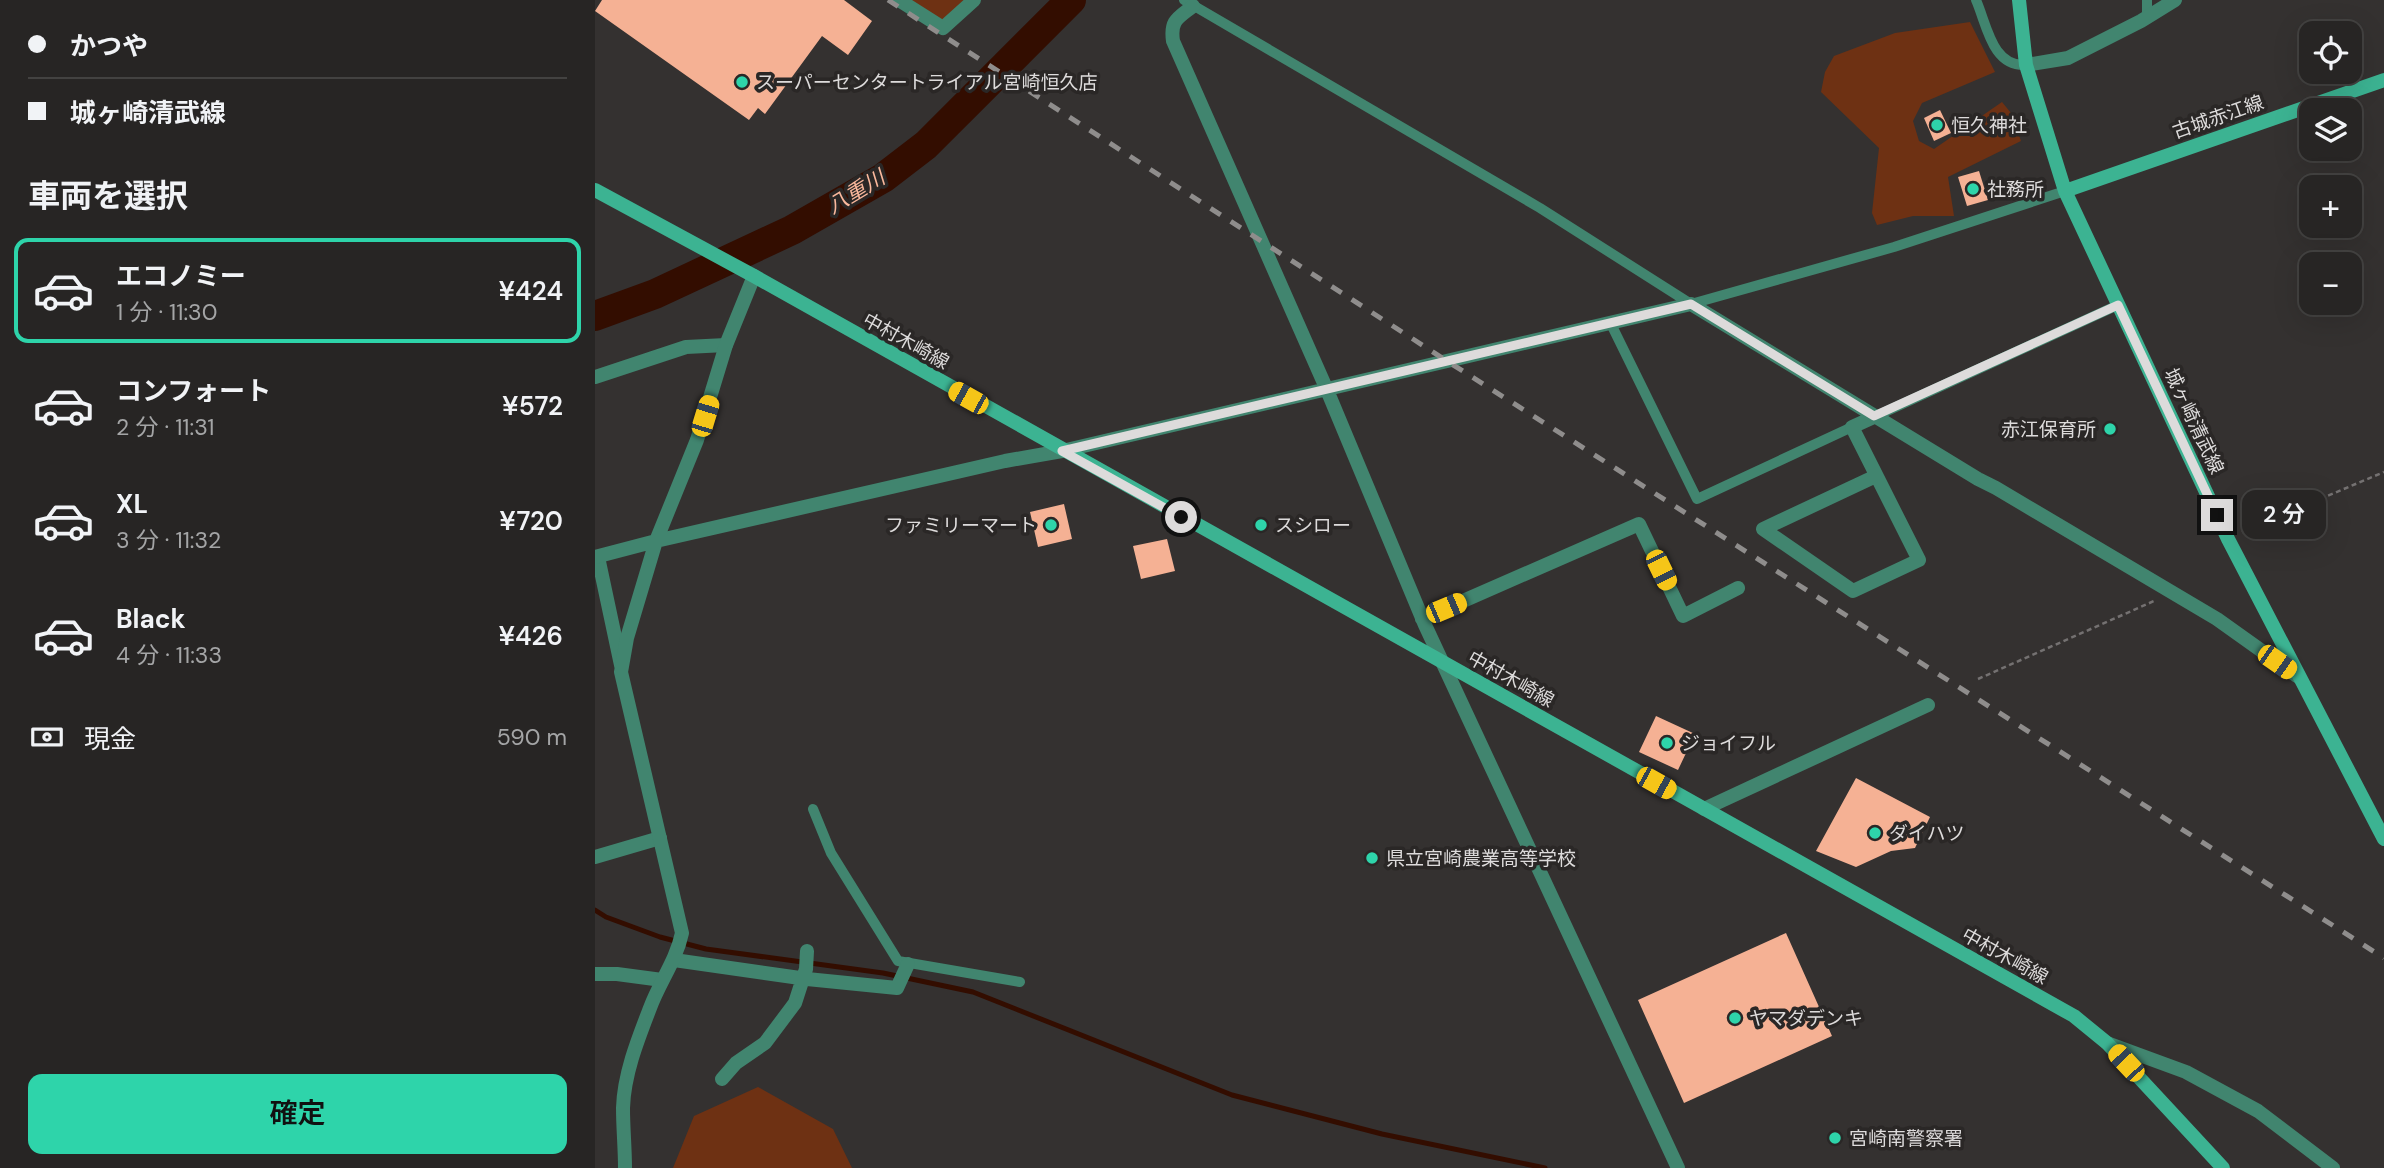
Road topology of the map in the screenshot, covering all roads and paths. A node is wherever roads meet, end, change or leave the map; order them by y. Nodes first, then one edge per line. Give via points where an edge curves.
1 (899, 0) edge
2 (974, 0) edge
3 (1976, 0) edge
4 (2019, 0) edge
5 (2147, 0) edge
6 (2175, 0) edge
7 (1191, 2) edge
8 (2147, 17) junction
9 (2026, 65) junction
10 (2384, 80) edge
11 (595, 190) edge
12 (2065, 191) junction
13 (754, 276) junction
14 (1691, 304) junction
15 (2118, 305) junction
16 (1609, 322) junction
17 (726, 345) junction
18 (595, 377) edge
19 (1327, 390) junction
20 (1874, 416) junction
21 (1852, 427) junction
22 (1062, 451) junction
23 (2384, 472) edge
24 (1876, 476) junction
25 (2228, 539) junction
26 (656, 541) junction
27 (597, 557) edge
28 (1738, 588) dead end
29 (2172, 593) junction
30 (1422, 619) junction
31 (1442, 663) junction
32 (621, 672) junction
33 (2298, 676) junction
34 (1978, 679) dead end
35 (1927, 705) dead end
36 (813, 809) dead end
37 (1704, 809) junction
38 (660, 838) junction
39 (2384, 839) edge
40 (595, 857) edge
41 (807, 951) dead end
42 (675, 957) junction
43 (908, 964) junction
44 (595, 974) edge
45 (804, 974) junction
46 (662, 980) junction
47 (1020, 982) dead end
48 (2107, 1043) junction
49 (722, 1079) dead end
50 (2221, 1167) edge
51 (625, 1168) edge
52 (1678, 1168) edge
53 (2333, 1168) edge

1 - 2 street via 943,28
3 - 9 lane via 1994,48 2007,62
4 - 9 main road, 城ヶ崎清武線
5 - 8 lane
6 - 8 street
7 - 14 lane via 1540,208
7 - 19 street via 1173,23 1173,41
8 - 9 street via 2068,58
9 - 12 main road, 城ヶ崎清武線
10 - 12 main road, 古城赤江線
11 - 13 main road, 中村木崎線
12 - 14 lane via 1894,247
12 - 15 main road, 城ヶ崎清武線
13 - 17 street
13 - 22 main road, 中村木崎線
14 - 16 street
14 - 20 street
15 - 20 lane
15 - 25 main road, 城ヶ崎清武線
16 - 19 street
16 - 21 lane via 1697,499
17 - 18 street via 686,347
17 - 26 street via 697,440
19 - 22 street
19 - 30 street
20 - 21 street
20 - 29 street
21 - 24 street
22 - 26 street
22 - 31 main road, 中村木崎線
23 - 25 path
24 - 24 street via 1919,560 1853,591 1763,530
25 - 33 main road, 城ヶ崎清武線
26 - 27 street
26 - 32 street
27 - 32 street
28 - 30 street via 1683,616 1639,524
29 - 33 street
29 - 34 path
30 - 31 street
31 - 37 main road, 中村木崎線
31 - 52 street
32 - 38 street
33 - 39 main road, 城ヶ崎清武線
35 - 37 street
36 - 43 lane via 831,853 889,951
37 - 48 main road, 中村木崎線 via 2074,1016
38 - 40 street
38 - 42 street via 682,933
41 - 45 street
42 - 45 street
42 - 46 street
43 - 45 street via 897,988
43 - 47 lane
44 - 46 street
45 - 49 street via 795,1003 765,1043
46 - 51 street via 628,1079 623,1105
48 - 50 main road, 中村木崎線
48 - 53 street via 2186,1072 2258,1111

